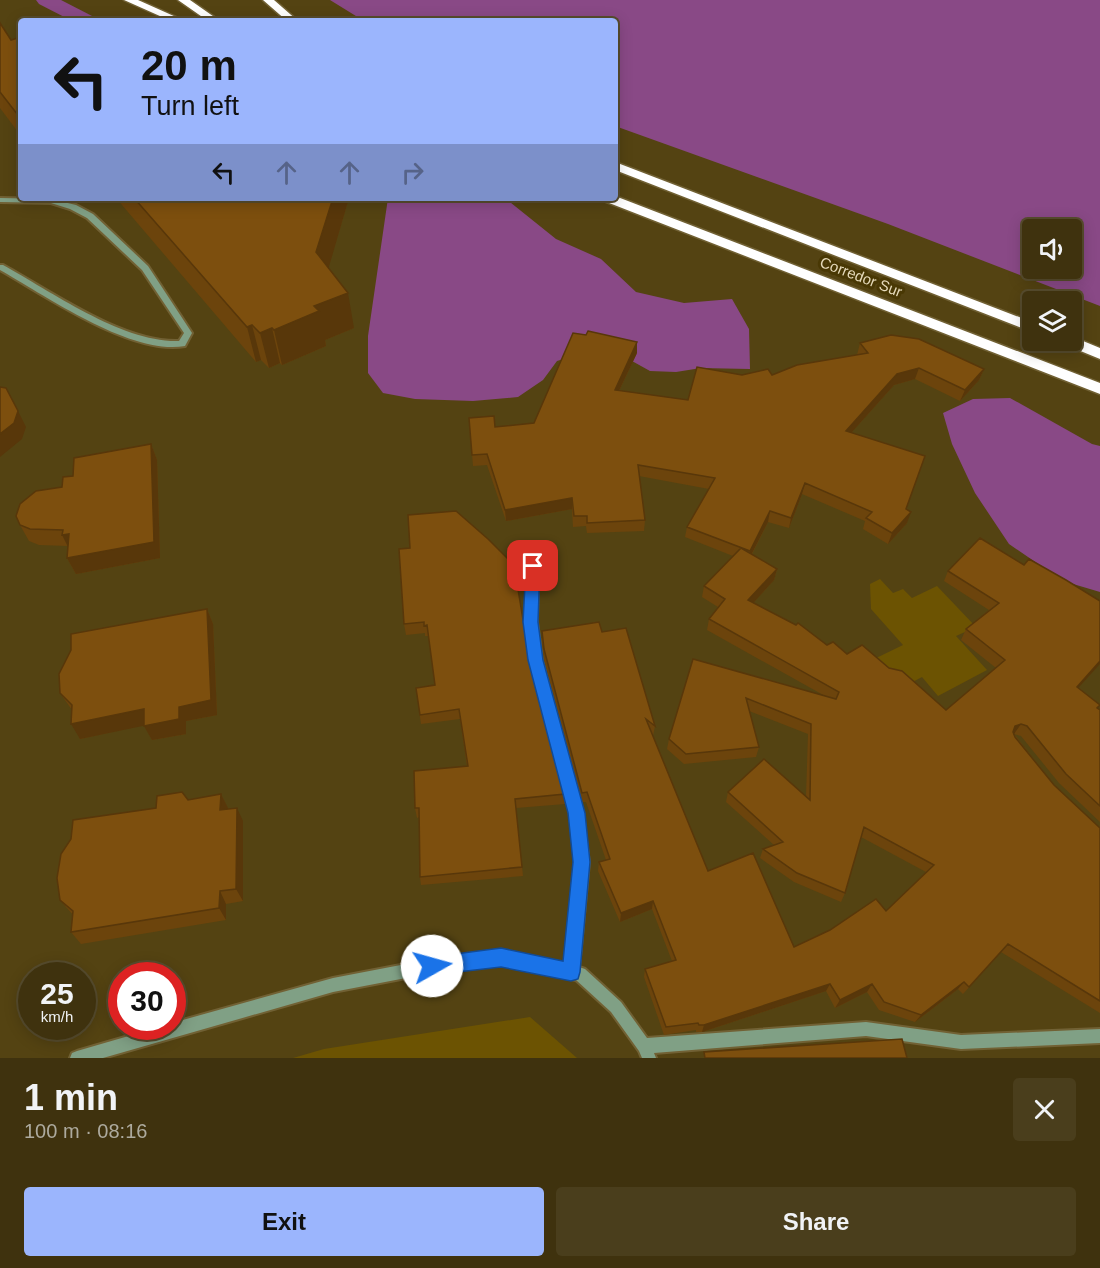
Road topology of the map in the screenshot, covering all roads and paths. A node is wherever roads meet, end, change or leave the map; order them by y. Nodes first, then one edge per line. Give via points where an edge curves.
1 (129, 0) edge
2 (183, 0) edge
3 (268, 0) edge
4 (274, 0) edge
5 (283, 13) junction
6 (173, 18) edge
7 (210, 18) edge
8 (289, 18) edge
9 (618, 167) edge
10 (0, 200) edge
11 (18, 200) edge
12 (51, 201) edge
13 (617, 201) edge
14 (0, 267) edge
15 (1022, 323) edge
16 (1082, 347) edge
17 (1100, 354) edge
18 (1100, 389) edge
19 (533, 566) dead end
20 (571, 972) junction
21 (1100, 1036) edge
22 (646, 1052) edge
23 (77, 1058) edge

1 - 6 highway
2 - 7 highway
3 - 5 highway
4 - 5 highway
5 - 8 highway
9 - 15 highway, Corredor Sur
10 - 11 street
12 - 14 street via 90,216 145,268 188,333 182,344 161,344 95,319
13 - 18 highway, Corredor Sur
16 - 17 highway
19 - 20 street via 531,622 536,660 576,813 582,862
20 - 22 street via 580,974 616,1007
20 - 23 street via 501,957 432,966 333,985
21 - 22 street via 961,1042 866,1029

